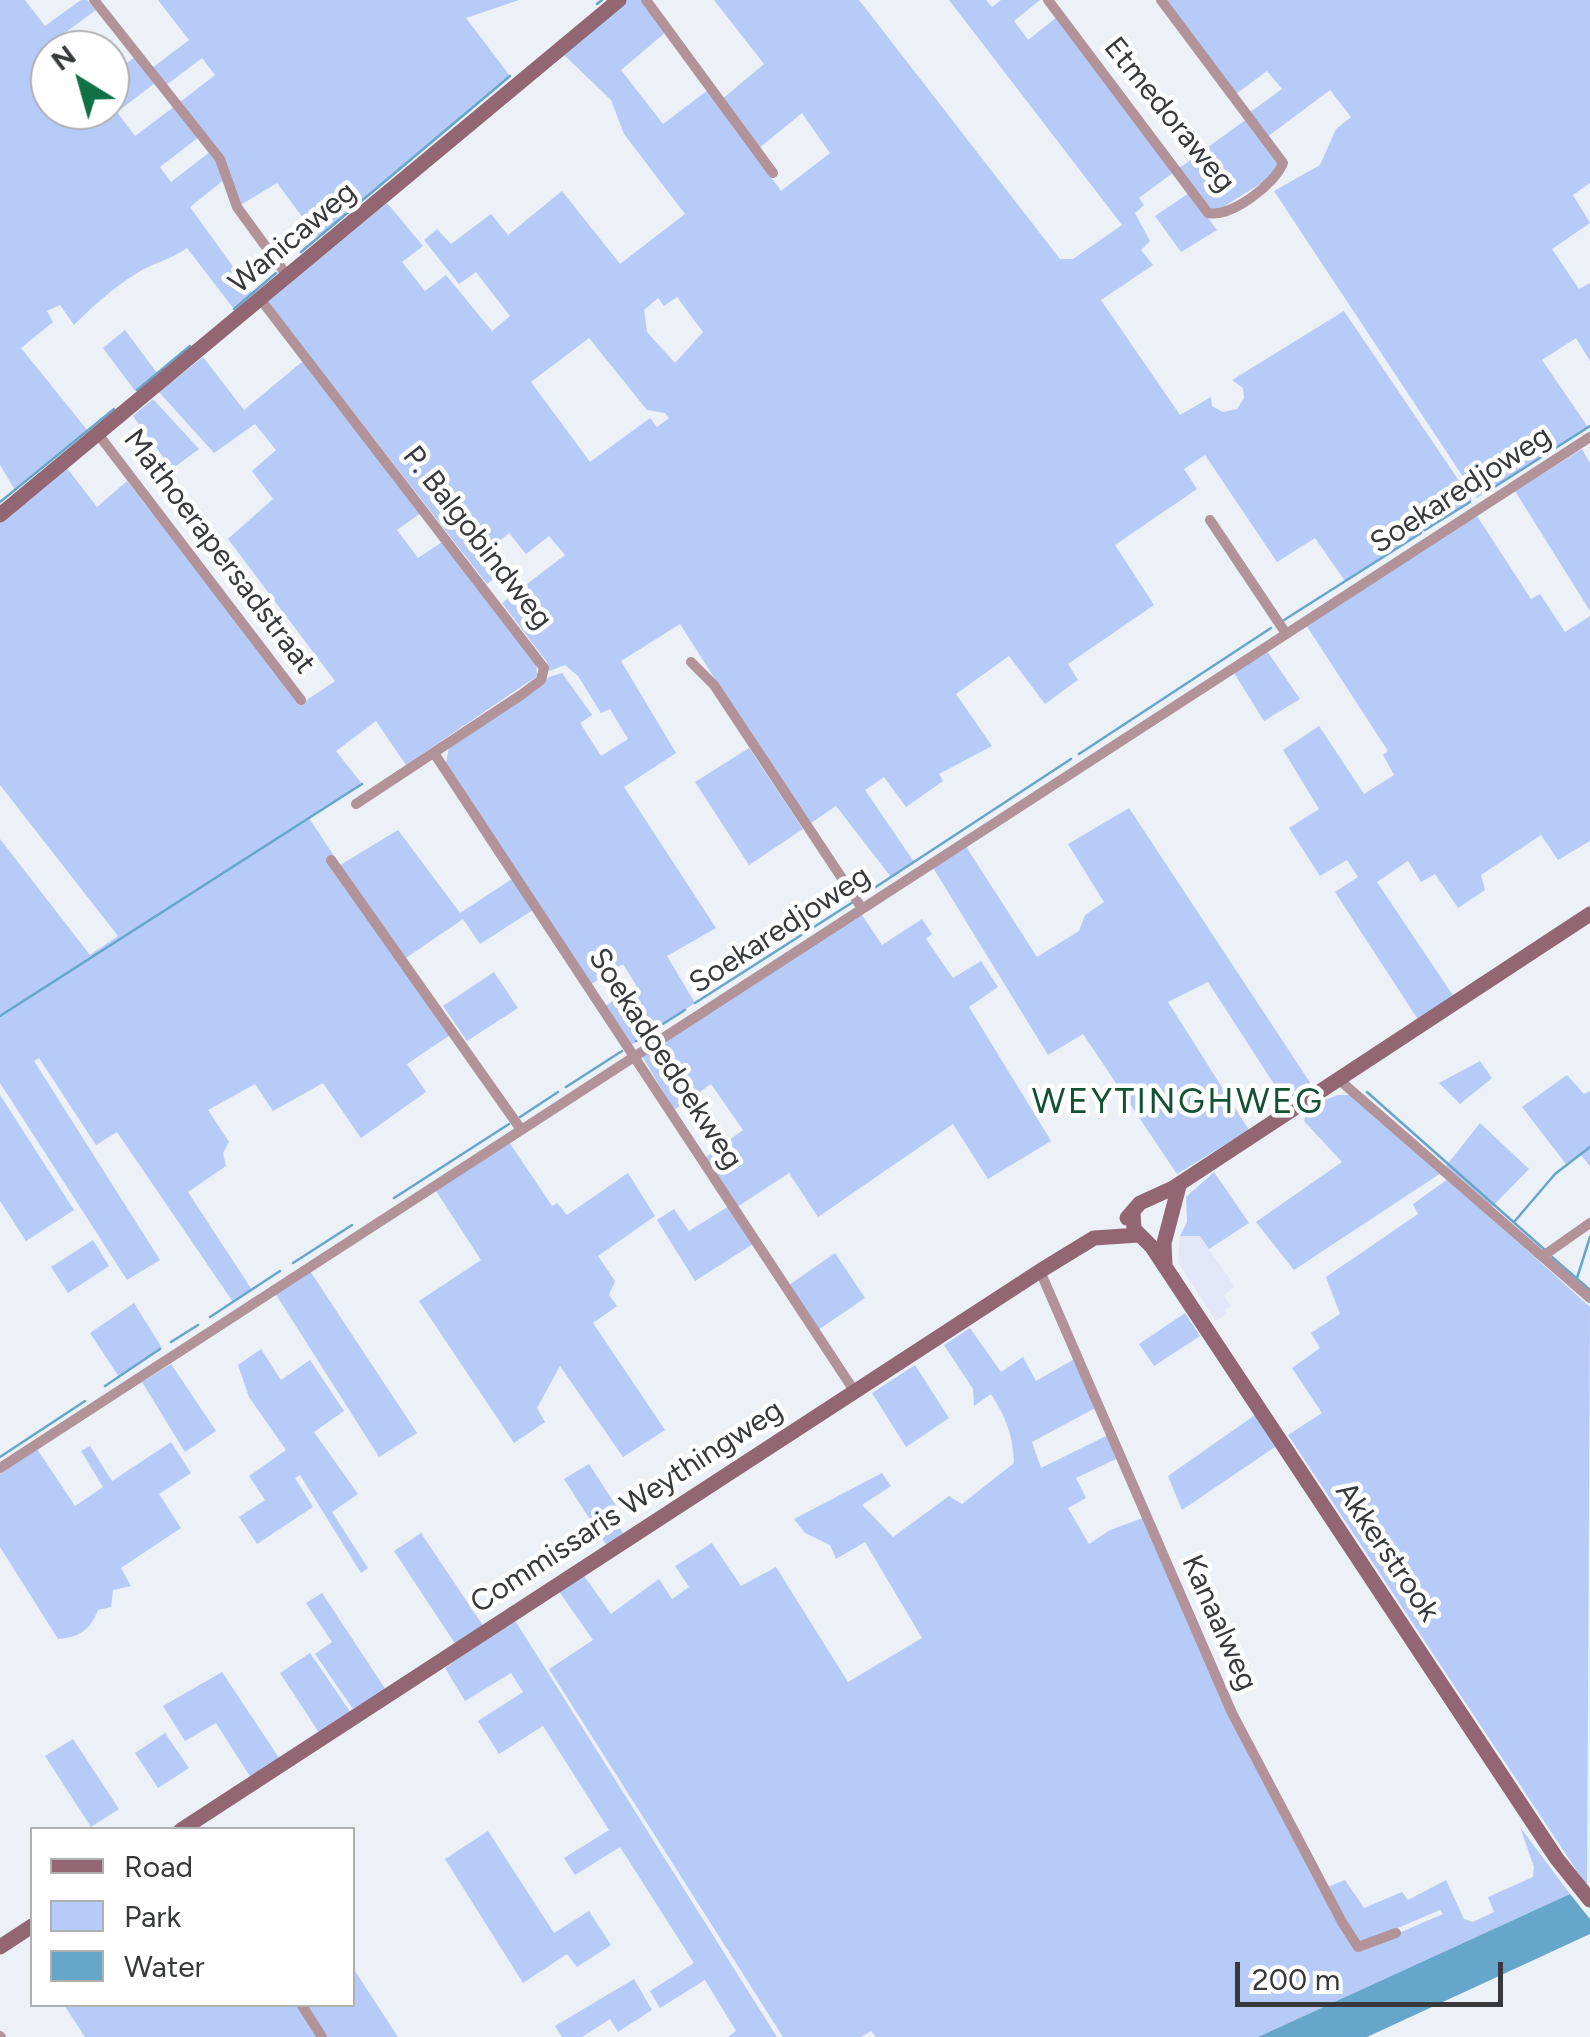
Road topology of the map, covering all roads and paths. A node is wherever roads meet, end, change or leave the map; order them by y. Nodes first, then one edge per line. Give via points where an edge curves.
1 (94, 0) edge
2 (618, 0) edge
3 (646, 0) edge
4 (1048, 0) edge
5 (1161, 0) edge
6 (773, 172) dead end
7 (288, 278) junction
8 (261, 300) junction
9 (98, 434) junction
10 (1590, 437) edge
11 (0, 515) edge
12 (1210, 520) dead end
13 (1285, 632) junction
14 (691, 662) dead end
15 (301, 700) dead end
16 (434, 753) junction
17 (356, 804) dead end
18 (332, 860) dead end
19 (861, 907) junction
20 (1590, 914) edge
21 (633, 1054) junction
22 (1337, 1078) junction
23 (520, 1128) junction
24 (1184, 1179) junction
25 (1152, 1199) junction
26 (1171, 1212) junction
27 (1133, 1213) junction
28 (1590, 1223) edge
29 (1168, 1232) junction
30 (1106, 1234) junction
31 (1142, 1237) junction
32 (1543, 1256) junction
33 (1040, 1271) junction
34 (1169, 1278) junction
35 (1590, 1298) edge
36 (855, 1392) junction
37 (0, 1468) edge
38 (187, 1827) edge
39 (1590, 1900) edge
40 (30, 1927) edge
41 (1396, 1933) dead end
42 (0, 1947) edge
43 (303, 2007) edge
44 (322, 2037) edge

1 - 7 street via 220,159 237,208
2 - 7 main road, Wanicaweg
3 - 6 street
4 - 5 street, Etmedoraweg via 1208,213 1222,214 1276,178 1283,163
7 - 8 main road, Wanicaweg
8 - 9 main road, Wanicaweg
8 - 16 street, P. Balgobindweg via 544,668 541,680
9 - 11 main road, Wanicaweg
9 - 15 street, Mathoerapersadstraat
10 - 13 street, Soekaredjoweg
12 - 13 street
13 - 19 street, Soekaredjoweg
14 - 19 street via 714,685
16 - 17 street, P. Balgobindweg
16 - 21 street, Soekadoedoekweg
18 - 23 street
19 - 21 street, Soekaredjoweg
20 - 22 main road
21 - 23 street, Soekaredjoweg
21 - 36 street, Soekadoedoekweg
22 - 24 main road
22 - 32 street
23 - 37 street, Soekaredjoweg
24 - 25 main road
24 - 26 main road
25 - 26 main road
25 - 27 main road
26 - 29 main road
27 - 30 main road, Commissaris Weythingweg
27 - 31 main road
28 - 32 street
29 - 31 main road
29 - 34 main road via 1163,1253
30 - 31 main road
30 - 33 main road, Commissaris Weythingweg
31 - 34 main road, Akkerstrook
32 - 35 street
33 - 36 main road, Commissaris Weythingweg
33 - 41 street, Kanaalweg via 1232,1714 1342,1922 1358,1946
34 - 39 main road, Akkerstrook
36 - 38 main road, Commissaris Weythingweg
40 - 42 main road
43 - 44 street

